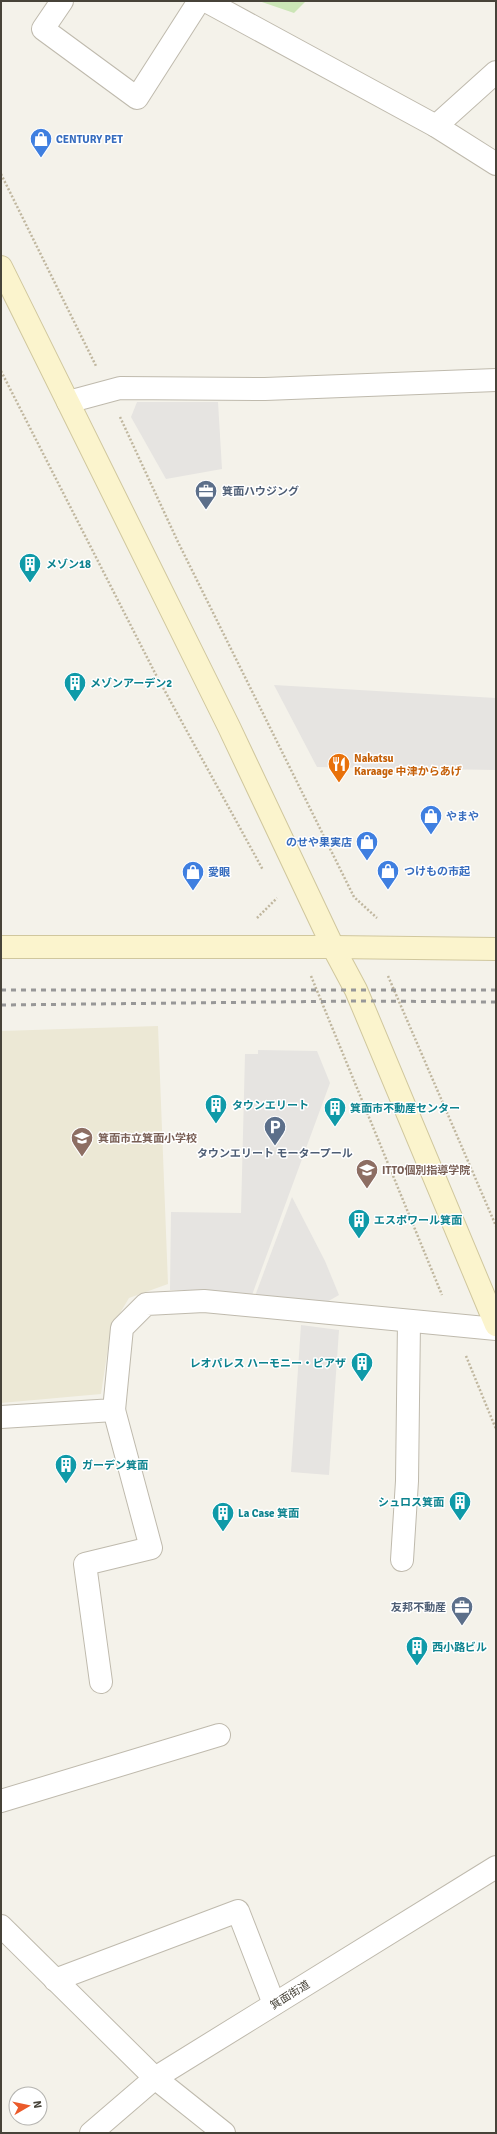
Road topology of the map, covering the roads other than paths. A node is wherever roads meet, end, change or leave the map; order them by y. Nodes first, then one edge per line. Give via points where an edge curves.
1 (62, 1) edge
2 (199, 1) edge
3 (206, 1) edge
4 (496, 72) edge
5 (436, 126) junction
6 (496, 164) edge
7 (1, 267) edge
8 (496, 380) edge
9 (68, 402) junction
10 (333, 946) junction
11 (1, 947) edge
12 (496, 949) edge
13 (409, 1321) junction
14 (496, 1325) edge
15 (496, 1329) edge
16 (114, 1410) junction
17 (1, 1417) edge
18 (402, 1560) dead end
19 (101, 1682) dead end
20 (219, 1735) dead end
21 (1, 1801) edge
22 (496, 1867) edge
23 (1, 1926) edge
24 (55, 1980) junction
25 (274, 2004) junction
26 (155, 2078) junction
27 (91, 2133) edge
28 (224, 2133) edge

1 - 2 street via 43,29 137,98
3 - 5 street
4 - 5 street
5 - 6 street
7 - 9 street
8 - 9 street via 265,389 120,388
9 - 10 street via 229,727
10 - 11 street
10 - 12 street
10 - 14 street via 361,1001
13 - 15 street
13 - 16 street via 204,1300 146,1304 122,1328
13 - 18 street via 407,1481
16 - 17 street
16 - 19 street via 151,1548 86,1564
20 - 21 street
22 - 25 street, 箕面街道
23 - 24 street
24 - 25 street via 238,1911
24 - 26 street
25 - 26 street, 箕面街道
26 - 27 street, 箕面街道
26 - 28 street

